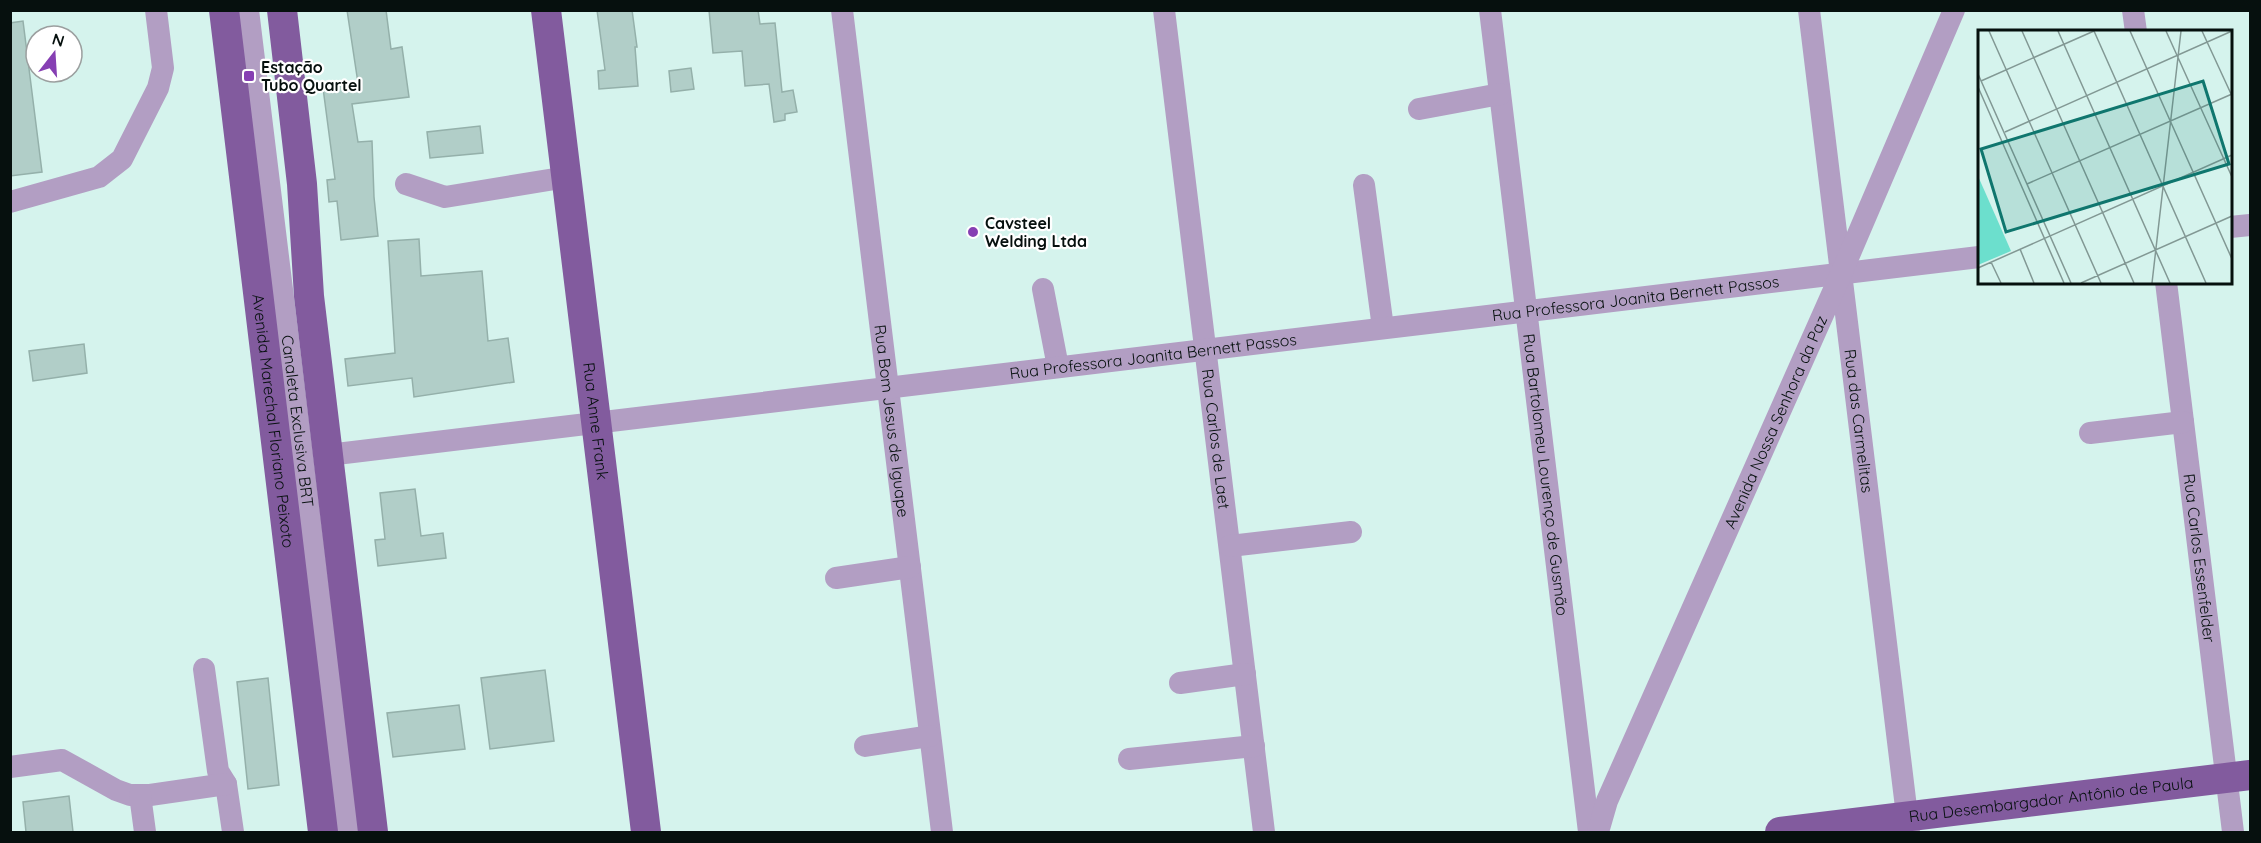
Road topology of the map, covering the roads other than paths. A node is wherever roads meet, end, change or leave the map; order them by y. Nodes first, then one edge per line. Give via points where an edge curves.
1 (156, 10) edge
2 (224, 10) edge
3 (248, 10) edge
4 (282, 10) edge
5 (546, 10) edge
6 (842, 10) edge
7 (1164, 10) edge
8 (1490, 10) edge
9 (1809, 10) edge
10 (1954, 10) edge
11 (2133, 10) edge
12 (2136, 30) edge
13 (1500, 94) junction
14 (1419, 109) dead end
15 (567, 177) junction
16 (405, 184) dead end
17 (1364, 185) dead end
18 (10, 202) edge
19 (2250, 225) edge
20 (2231, 227) edge
21 (1978, 257) edge
22 (1841, 274) junction
23 (2166, 284) edge
24 (1043, 289) dead end
25 (1526, 311) junction
26 (1383, 328) junction
27 (1206, 350) junction
28 (1058, 367) junction
29 (888, 388) junction
30 (2183, 422) junction
31 (596, 423) junction
32 (2090, 433) dead end
33 (328, 454) junction
34 (1352, 532) dead end
35 (1230, 546) junction
36 (910, 567) junction
37 (836, 578) dead end
38 (204, 669) dead end
39 (1245, 674) junction
40 (1180, 682) dead end
41 (930, 736) junction
42 (866, 746) dead end
43 (1254, 746) junction
44 (1128, 759) dead end
45 (10, 767) edge
46 (2239, 777) edge
47 (226, 783) junction
48 (140, 795) junction
49 (1908, 825) edge
50 (145, 832) edge
51 (233, 832) edge
52 (323, 832) edge
53 (348, 832) edge
54 (373, 832) edge
55 (646, 832) edge
56 (942, 832) edge
57 (1264, 832) edge
58 (1589, 832) edge
59 (1598, 832) edge
60 (1780, 832) edge
61 (2233, 832) edge

1 - 18 street via 163,68 158,88 122,159 99,177
2 - 52 main road, Avenida Marechal Floriano Peixoto
3 - 53 street, Canaleta Exclusiva BRT
4 - 33 main road
5 - 15 main road, Rua Anne Frank
6 - 29 street, Rua Bom Jesus de Iguape
7 - 27 street, Rua Carlos de Laet
8 - 13 street, Rua Bartolomeu Lourenço de Gusmão
9 - 22 street, Rua das Carmelitas
10 - 22 street, Avenida Nossa Senhora da Paz
11 - 12 street
13 - 14 street
13 - 25 street, Rua Bartolomeu Lourenço de Gusmão
15 - 16 street via 445,197
15 - 31 main road, Rua Anne Frank
17 - 26 street
19 - 20 street
21 - 22 street, Rua Professora Joanita Bernett Passos
22 - 25 street, Rua Professora Joanita Bernett Passos
22 - 49 street, Rua das Carmelitas
22 - 59 street, Avenida Nossa Senhora da Paz via 1607,801
23 - 30 street, Rua Carlos Essenfelder
24 - 28 street
25 - 26 street, Rua Professora Joanita Bernett Passos
25 - 58 street, Rua Bartolomeu Lourenço de Gusmão
26 - 27 street, Rua Professora Joanita Bernett Passos
27 - 28 street, Rua Professora Joanita Bernett Passos
27 - 35 street, Rua Carlos de Laet
28 - 29 street, Rua Professora Joanita Bernett Passos
29 - 31 street, Rua Professora Joanita Bernett Passos
29 - 36 street, Rua Bom Jesus de Iguape
30 - 32 street
30 - 46 street, Rua Carlos Essenfelder
31 - 33 street, Rua Professora Joanita Bernett Passos
31 - 55 main road, Rua Anne Frank
33 - 54 main road
34 - 35 street
35 - 39 street, Rua Carlos de Laet
36 - 37 street
36 - 41 street, Rua Bom Jesus de Iguape
38 - 47 street via 218,771
39 - 40 street
39 - 43 street, Rua Carlos de Laet
41 - 42 street
41 - 56 street, Rua Bom Jesus de Iguape
43 - 44 street
43 - 57 street, Rua Carlos de Laet
45 - 48 street via 62,760 116,790
46 - 49 main road, Rua Desembargador Antônio de Paula
46 - 61 street, Rua Carlos Essenfelder
47 - 48 street
47 - 51 street
48 - 50 street
49 - 60 main road, Rua Desembargador Antônio de Paula

